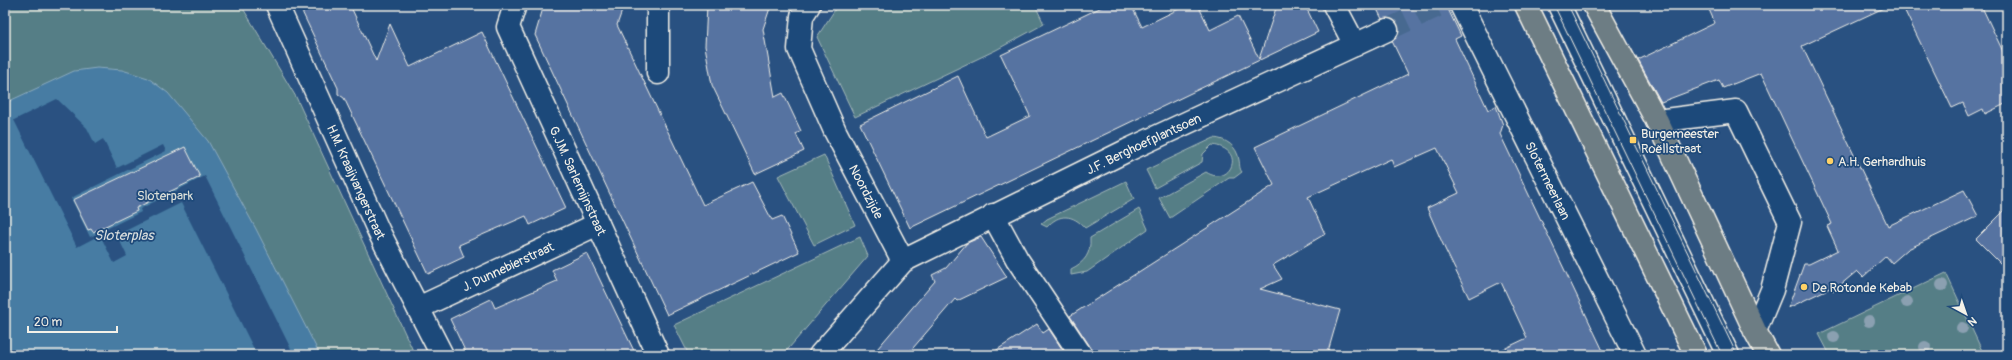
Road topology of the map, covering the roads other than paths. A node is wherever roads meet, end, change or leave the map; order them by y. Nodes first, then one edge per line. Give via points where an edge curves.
1 (277, 5) edge
2 (515, 5) edge
3 (658, 5) edge
4 (809, 5) edge
5 (1334, 5) edge
6 (1461, 5) edge
7 (1526, 5) edge
8 (1559, 5) edge
9 (1594, 5) edge
10 (1387, 30) tunnel mouth
11 (1355, 46) junction
12 (658, 73) dead end
13 (1657, 121) junction
14 (993, 216) junction
15 (598, 224) junction
16 (903, 261) junction
17 (418, 308) junction
18 (1755, 332) junction
19 (442, 355) edge
20 (658, 355) edge
21 (820, 355) edge
22 (1081, 355) edge
23 (1635, 355) edge
24 (1696, 355) edge
25 (1728, 355) edge
26 (1768, 355) edge

1 - 17 street, H.M. Kraaijvangerstraat via 379,232
2 - 15 street, G.J.M. Sarlemijnstraat via 508,27
3 - 12 street
4 - 16 street, Noordzijde via 802,16 799,49 835,131
5 - 11 street
6 - 23 street, Slotermeerlaan
7 - 24 main road
8 - 25 street
9 - 13 main road
10 - 11 street, J.F. Berghoefplantsoen
11 - 14 street, J.F. Berghoefplantsoen via 1128,150
13 - 18 main road
13 - 18 street via 1736,111 1790,222 1772,290
14 - 16 street, J.F. Berghoefplantsoen
14 - 22 street via 1016,259
15 - 17 street, J. Dunnebierstraat
15 - 20 street, G.J.M. Sarlemijnstraat
16 - 21 street
17 - 19 street, H.M. Kraaijvangerstraat
18 - 26 main road

